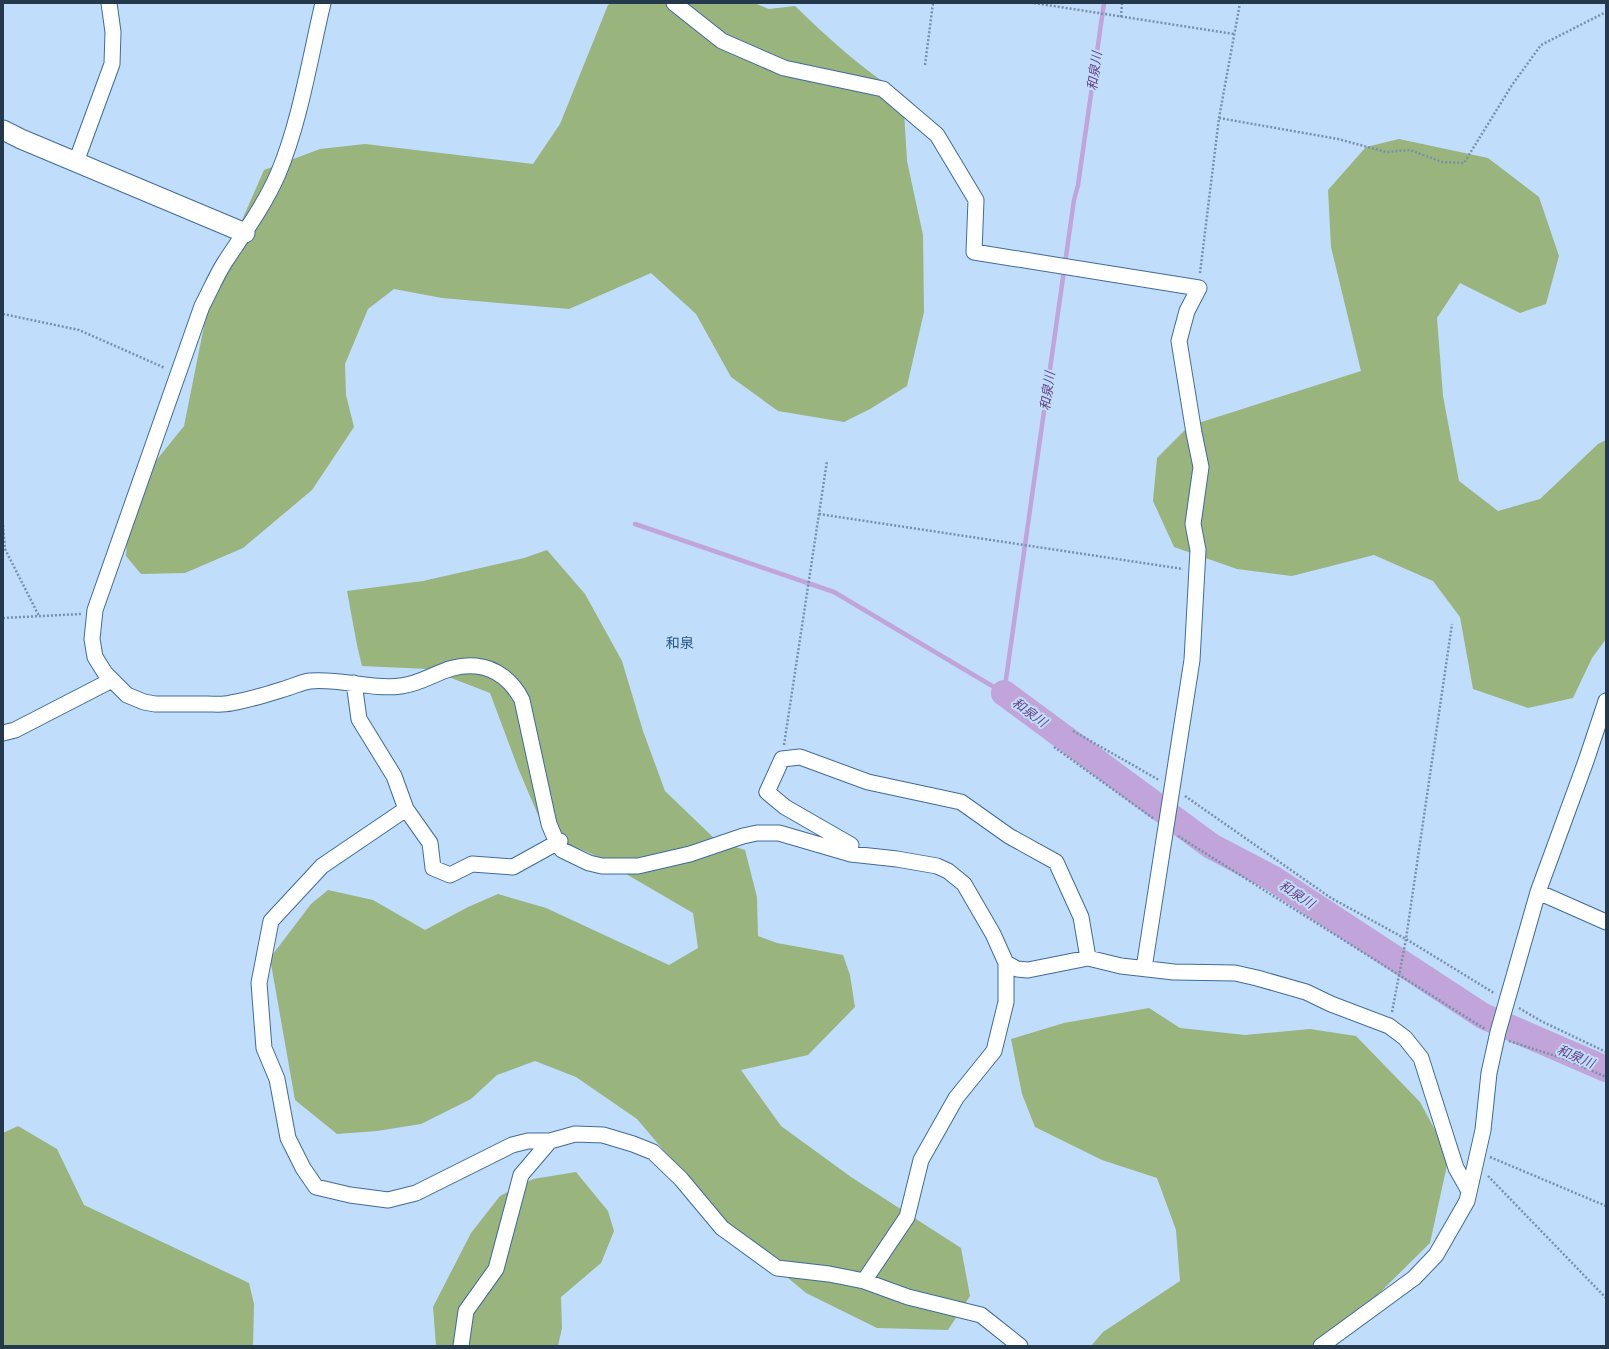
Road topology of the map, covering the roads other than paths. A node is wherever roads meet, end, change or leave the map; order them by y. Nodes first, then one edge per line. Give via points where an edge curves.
1 (109, 3) edge
2 (323, 3) edge
3 (674, 3) edge
4 (3, 130) edge
5 (76, 162) junction
6 (245, 233) junction
7 (112, 680) junction
8 (354, 683) junction
9 (1606, 701) edge
10 (3, 734) edge
11 (406, 809) junction
12 (558, 842) junction
13 (851, 844) dead end
14 (1538, 892) junction
15 (1606, 922) edge
16 (1088, 958) junction
17 (1006, 963) junction
18 (1144, 968) junction
19 (550, 1141) junction
20 (1469, 1191) junction
21 (864, 1281) junction
22 (461, 1346) edge
23 (1020, 1346) edge
24 (1321, 1346) edge

1 - 5 street via 112,64
2 - 6 street via 294,129 267,197
3 - 18 street via 722,41 784,68 883,89 937,135 976,200 974,252 1199,288 1187,311 1180,341 1201,467 1193,524 1198,550 1192,660
4 - 5 street
5 - 6 street
6 - 7 street via 224,264 202,306 95,614 92,639 95,656
7 - 8 street via 127,695 155,704 229,704 308,682 331,680
7 - 10 street
8 - 11 street via 359,719 394,776
8 - 12 street via 386,687 409,685 448,668 461,666 485,668 497,672 510,682 522,700 549,824
9 - 14 street
11 - 12 street via 430,843 433,868 450,875 472,864 512,867
11 - 19 street via 322,866 271,920 259,983 264,1048 277,1079 288,1138 316,1187 388,1200 416,1192 512,1145 528,1141
12 - 17 street via 562,850 589,863 602,866 631,866 690,854 743,836 779,833 851,854 937,866 964,884 993,934
13 - 16 street via 785,807 766,792 782,759 800,757 868,782 961,802 1009,836 1056,862 1080,917
14 - 15 street
14 - 20 street via 1497,1034 1489,1073 1483,1130
16 - 17 street via 1028,970 1017,969
16 - 18 street via 1121,966
17 - 21 street via 1006,1002 994,1051 952,1105 921,1160 907,1217
18 - 20 street via 1174,972 1235,973 1257,978 1306,992 1389,1026 1405,1038 1421,1058 1456,1168
19 - 21 street via 575,1134 604,1135 653,1152 681,1179 722,1228 777,1268
19 - 22 street via 520,1175 496,1269 466,1311
20 - 24 street via 1436,1255 1414,1278
21 - 23 street via 908,1297 981,1315

